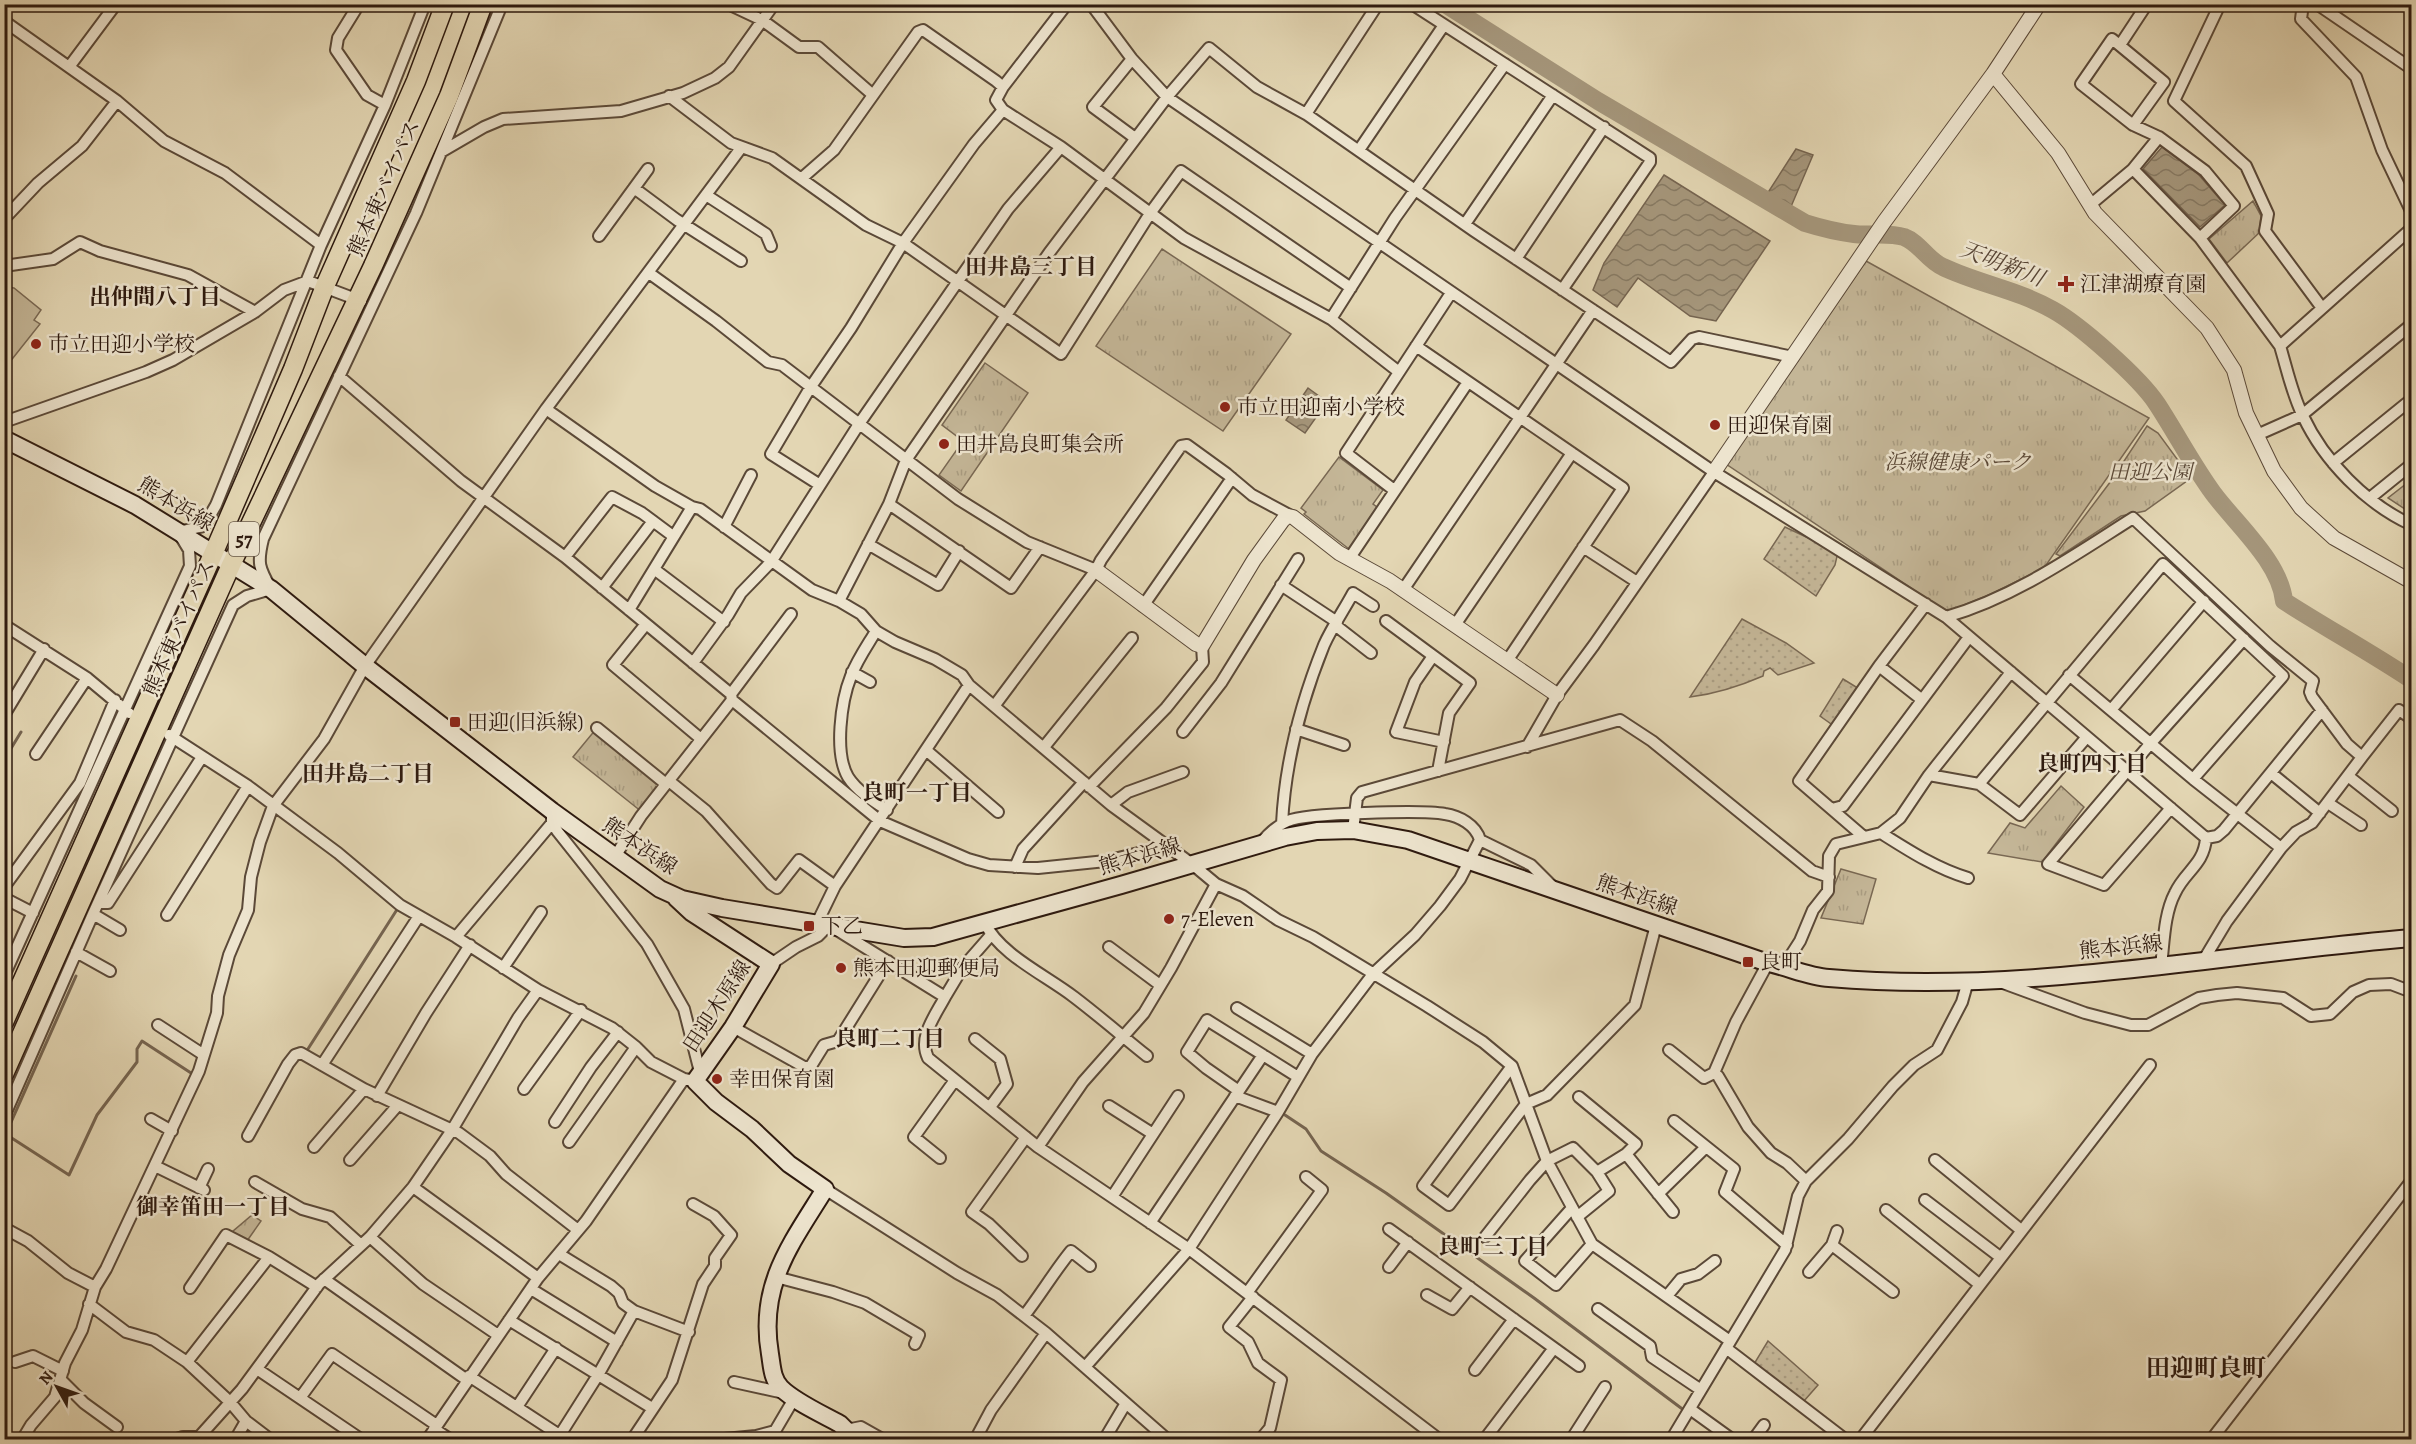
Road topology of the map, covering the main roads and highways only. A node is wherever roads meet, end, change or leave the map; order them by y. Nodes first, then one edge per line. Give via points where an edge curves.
1 (445, 4) edge
2 (483, 4) edge
3 (4, 439) edge
4 (214, 552) junction
5 (231, 565) junction
6 (670, 894) junction
7 (2412, 938) edge
8 (4, 1022) edge
9 (4, 1074) edge
10 (845, 1435) edge

1 - 4 highway, 熊本東バイパス / 57 via 416,81 316,283 293,369
2 - 5 highway, 熊本東バイパス / 57 via 365,303
3 - 4 main road, 熊本浜線 via 135,505
4 - 5 main road, 熊本浜線
4 - 8 highway, 熊本東バイパス / 57 via 132,715
5 - 6 main road, 熊本浜線 via 272,589 552,817
5 - 9 highway, 熊本東バイパス / 57 via 167,733
6 - 7 main road, 熊本浜線 via 722,908 904,938 933,937 988,929 1260,844 1355,822 1656,925 1826,978 1968,981 2092,974
6 - 10 main road, 田迎木原線 via 771,964 733,1027 693,1077 716,1102 789,1164 825,1189 782,1257 766,1314 767,1336 773,1376 780,1387

